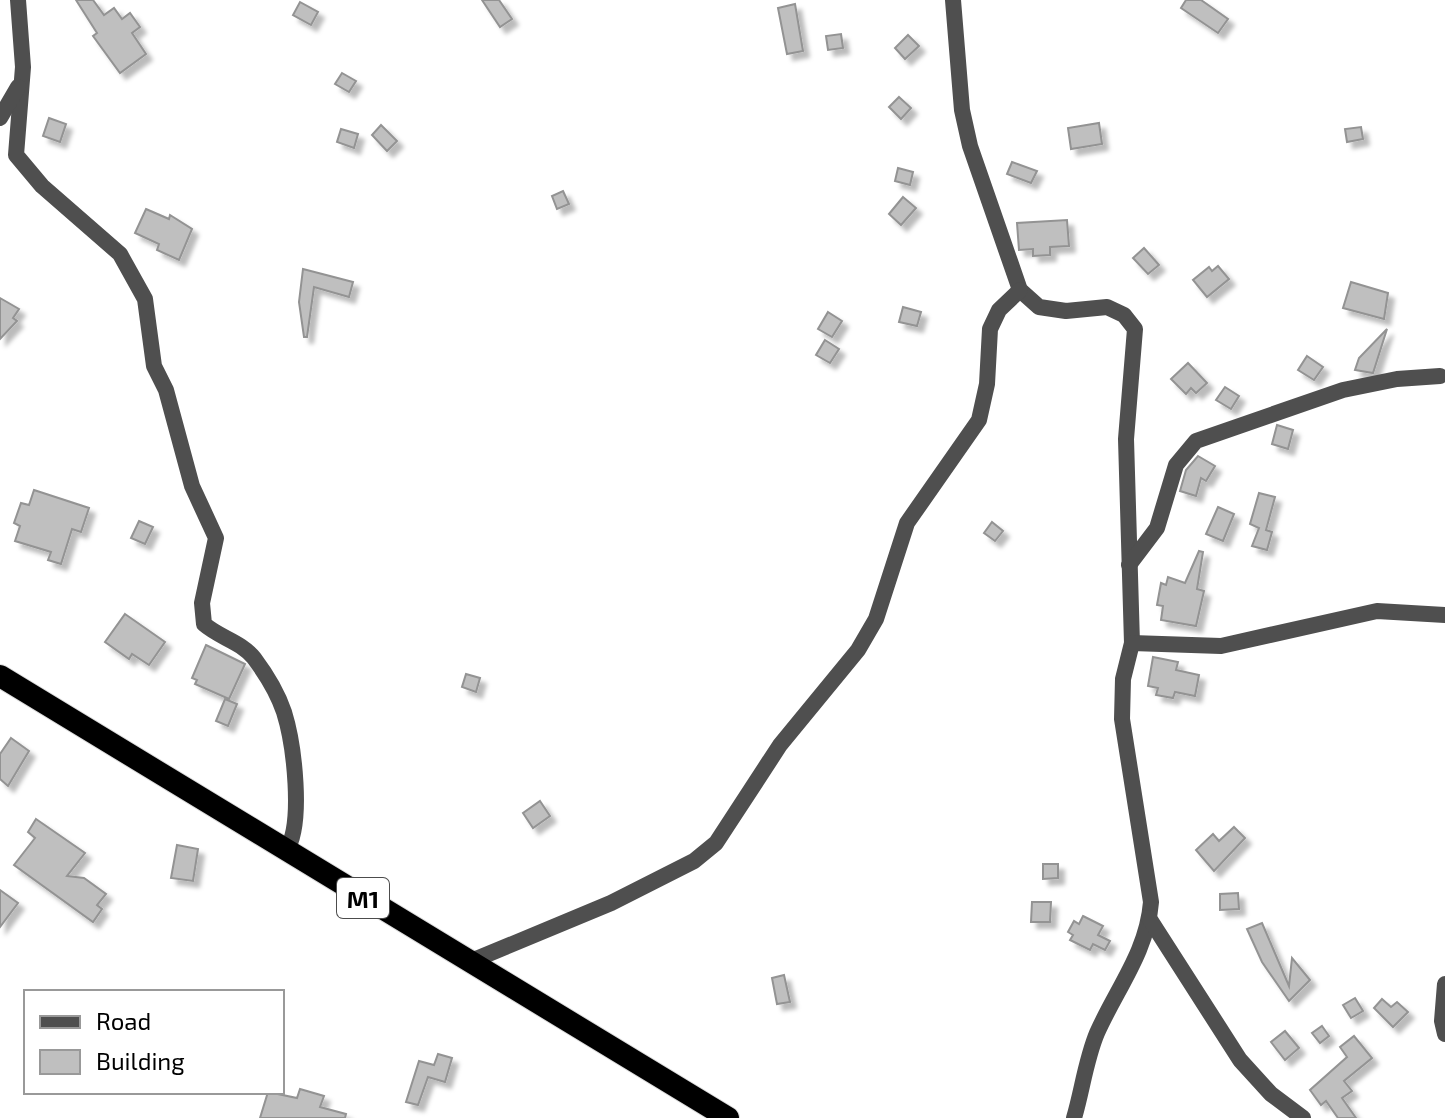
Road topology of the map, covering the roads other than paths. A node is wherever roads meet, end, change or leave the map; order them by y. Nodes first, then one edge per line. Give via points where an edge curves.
1 (18, 0) edge
2 (953, 0) edge
3 (22, 78) junction
4 (0, 118) edge
5 (1020, 290) junction
6 (1440, 376) dead end
7 (1129, 565) junction
8 (1445, 615) edge
9 (1132, 643) junction
10 (0, 676) edge
11 (286, 851) junction
12 (1149, 918) junction
13 (469, 962) junction
14 (1445, 984) edge
15 (1445, 1034) edge
16 (728, 1118) edge
17 (1074, 1118) edge
18 (1303, 1118) edge

1 - 3 street
2 - 5 street via 970,146
3 - 4 street
3 - 11 street via 18,161 120,254 145,299 154,366 166,390 192,486 216,538 202,603 204,624 235,640 253,657 284,712 293,758 295,815 294,838
5 - 7 street via 1039,307 1107,307 1124,315 1135,329 1126,439
5 - 13 street via 999,310 990,329 979,420 907,523 876,619 858,650 780,745 716,843 694,861 611,903
6 - 7 street via 1343,390 1196,441 1176,465 1157,528
7 - 9 street
8 - 9 street via 1377,611 1221,646
9 - 12 street via 1123,679 1122,719 1151,902
10 - 11 highway, M1
11 - 13 highway, M1
12 - 17 street via 1146,938 1096,1036
12 - 18 street via 1240,1060 1271,1094
13 - 16 highway, M1
14 - 15 street

